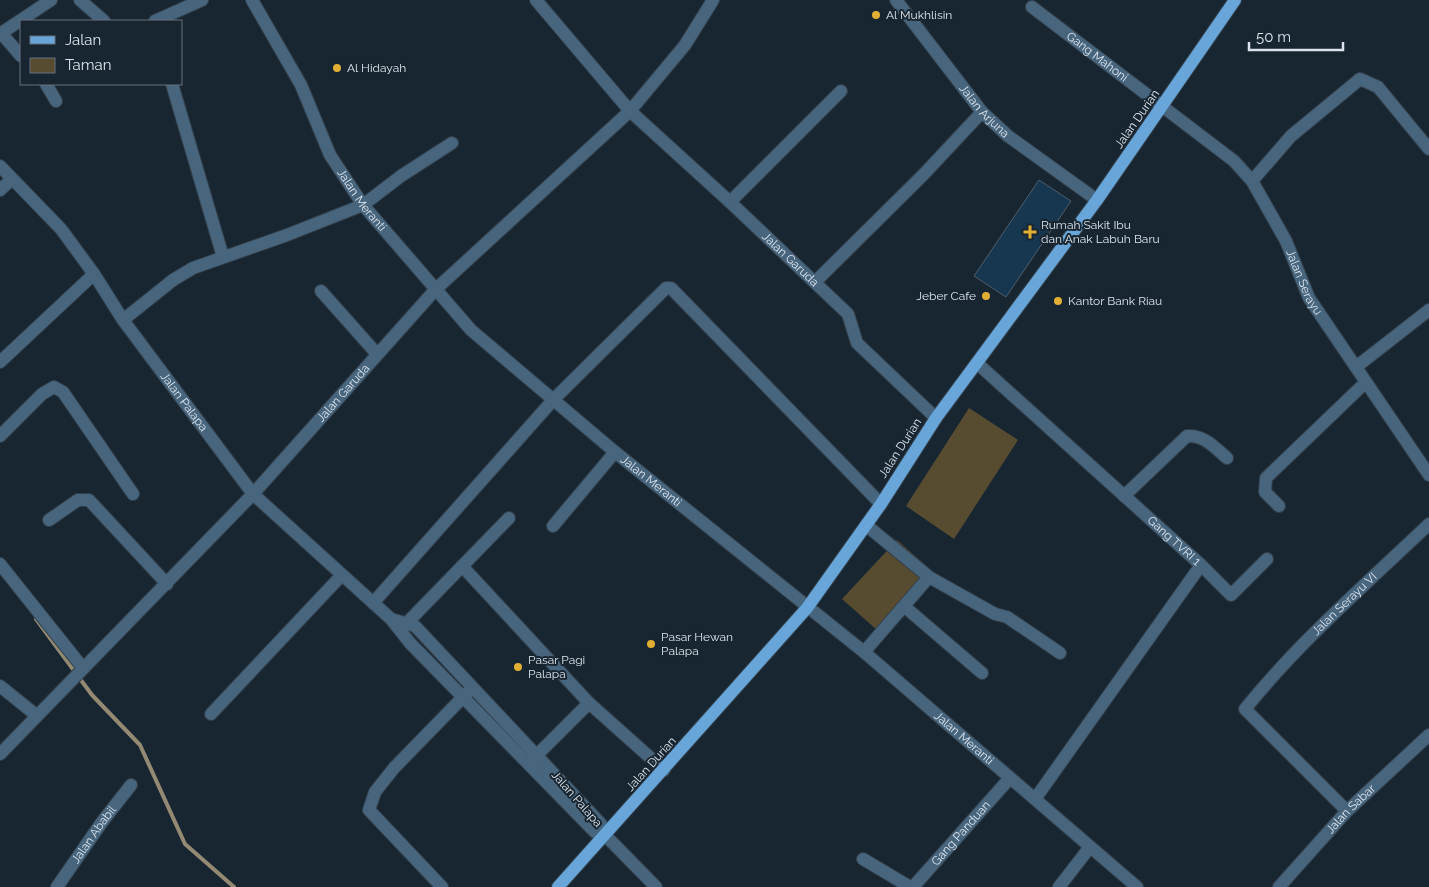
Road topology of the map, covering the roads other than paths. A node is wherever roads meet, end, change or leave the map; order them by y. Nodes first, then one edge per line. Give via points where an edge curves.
1 (51, 0) edge
2 (80, 0) edge
3 (202, 0) edge
4 (252, 0) edge
5 (536, 0) edge
6 (713, 0) edge
7 (896, 0) edge
8 (1235, 0) edge
9 (1032, 7) dead end
10 (21, 20) edge
11 (103, 20) edge
12 (157, 20) edge
13 (20, 21) edge
14 (0, 34) edge
15 (20, 55) edge
16 (47, 85) edge
17 (172, 85) edge
18 (841, 92) dead end
19 (56, 101) dead end
20 (1163, 107) junction
21 (630, 111) junction
22 (982, 112) junction
23 (452, 143) dead end
24 (1429, 149) edge
25 (0, 166) edge
26 (12, 178) junction
27 (1252, 181) junction
28 (0, 190) edge
29 (1097, 200) junction
30 (730, 202) junction
31 (363, 205) junction
32 (223, 257) junction
33 (94, 274) junction
34 (815, 282) junction
35 (436, 290) junction
36 (321, 291) dead end
37 (1429, 310) edge
38 (123, 320) junction
39 (378, 354) junction
40 (0, 362) edge
41 (978, 364) junction
42 (1356, 367) junction
43 (1365, 383) junction
44 (554, 399) junction
45 (936, 418) junction
46 (0, 436) edge
47 (615, 452) junction
48 (1227, 458) dead end
49 (1429, 475) edge
50 (133, 494) dead end
51 (253, 494) junction
52 (1124, 496) junction
53 (881, 504) junction
54 (1279, 506) dead end
55 (509, 518) dead end
56 (48, 520) dead end
57 (866, 524) junction
58 (1429, 524) edge
59 (553, 526) dead end
60 (1268, 558) dead end
61 (0, 564) edge
62 (1201, 565) junction
63 (462, 566) junction
64 (341, 576) junction
65 (929, 577) junction
66 (167, 584) junction
67 (373, 604) junction
68 (905, 606) junction
69 (807, 608) junction
70 (404, 626) junction
71 (864, 652) junction
72 (1060, 653) dead end
73 (82, 669) junction
74 (982, 673) dead end
75 (0, 686) edge
76 (468, 691) junction
77 (588, 703) junction
78 (211, 714) dead end
79 (36, 715) junction
80 (1429, 735) edge
81 (0, 754) edge
82 (534, 759) junction
83 (664, 770) junction
84 (1010, 778) junction
85 (131, 785) dead end
86 (1035, 799) junction
87 (1347, 811) junction
88 (605, 835) junction
89 (1090, 847) junction
90 (863, 859) dead end
91 (1283, 886) edge
92 (57, 887) edge
93 (442, 887) edge
94 (558, 887) edge
95 (656, 887) edge
96 (912, 887) edge
97 (1059, 887) edge
98 (1137, 887) edge

1 - 10 street
2 - 11 street
3 - 12 street
4 - 31 street, Jalan Meranti via 300,85 330,155
5 - 21 street, Jalan Garuda
6 - 21 street, Jalan Garuda via 685,45
7 - 22 street, Jalan Arjuna
8 - 20 main road, Jalan Durian
9 - 20 street, Gang Mahoni
13 - 14 street
14 - 15 street
16 - 19 street
17 - 32 street
18 - 30 street
20 - 27 street, Jalan Serayu via 1234,162
20 - 29 main road, Jalan Durian
21 - 30 street, Jalan Garuda
21 - 35 street, Jalan Garuda
22 - 29 street, Jalan Arjuna via 1008,136
22 - 34 street
23 - 31 street
24 - 27 street via 1378,88 1360,78 1292,136
25 - 26 street, Jalan Palapa
26 - 28 street
26 - 33 street, Jalan Palapa via 61,229
27 - 42 street, Jalan Serayu via 1286,240 1309,298
29 - 41 main road, Jalan Durian
30 - 34 street, Jalan Garuda
31 - 32 street
31 - 35 street, Jalan Meranti
32 - 38 street via 179,276
33 - 38 street, Jalan Palapa
33 - 40 street
34 - 45 street, Jalan Garuda via 848,314 857,343
35 - 39 street, Jalan Garuda
35 - 44 street, Jalan Meranti via 471,330
36 - 39 street
37 - 42 street
38 - 51 street, Jalan Palapa
39 - 51 street, Jalan Garuda
41 - 45 main road, Jalan Durian
41 - 52 street, Gang TVRI 1
42 - 43 street, Jalan Serayu
43 - 49 street, Jalan Serayu
43 - 54 street via 1266,478 1265,492
44 - 47 street, Jalan Meranti
44 - 53 street via 656,297 666,288 671,288
44 - 67 street
45 - 53 main road, Jalan Durian
46 - 50 street via 42,394 54,387 63,392
47 - 59 street
47 - 69 street, Jalan Meranti
48 - 52 street via 1206,440 1196,435 1187,436
51 - 64 street, Jalan Palapa
51 - 66 street, Jalan Garuda
52 - 62 street, Gang TVRI 1
53 - 57 main road, Jalan Durian
55 - 63 street
56 - 66 street via 78,500 89,500
57 - 65 street
57 - 69 main road, Jalan Durian
58 - 87 street, Jalan Serayu VI via 1343,604 1245,709
60 - 62 street via 1231,595
61 - 73 street
62 - 86 street, Gang TVRI 1
63 - 70 street
63 - 77 street
64 - 67 street, Jalan Palapa
64 - 78 street
65 - 68 street
65 - 72 street via 990,612 1007,618
66 - 73 street, Jalan Garuda
67 - 70 street, Jalan Palapa
68 - 71 street
68 - 74 street
69 - 71 street, Jalan Meranti
69 - 83 main road, Jalan Durian
70 - 76 street, Jalan Palapa
71 - 84 street, Jalan Meranti
73 - 79 street, Jalan Garuda
75 - 79 street
76 - 82 street, Jalan Palapa
76 - 93 street via 394,768 375,792 369,810
77 - 82 street
77 - 83 street
79 - 81 street, Jalan Garuda
80 - 87 street, Jalan Sabar
82 - 88 street, Jalan Palapa via 595,832
83 - 88 main road, Jalan Durian
84 - 86 street, Jalan Meranti
84 - 96 street, Gang Panduan
85 - 92 street, Jalan Ababil
86 - 89 street, Jalan Meranti
87 - 91 street, Jalan Sabar
88 - 94 main road, Jalan Durian
88 - 95 street, Jalan Palapa
89 - 97 street
89 - 98 street, Jalan Meranti
90 - 96 street

